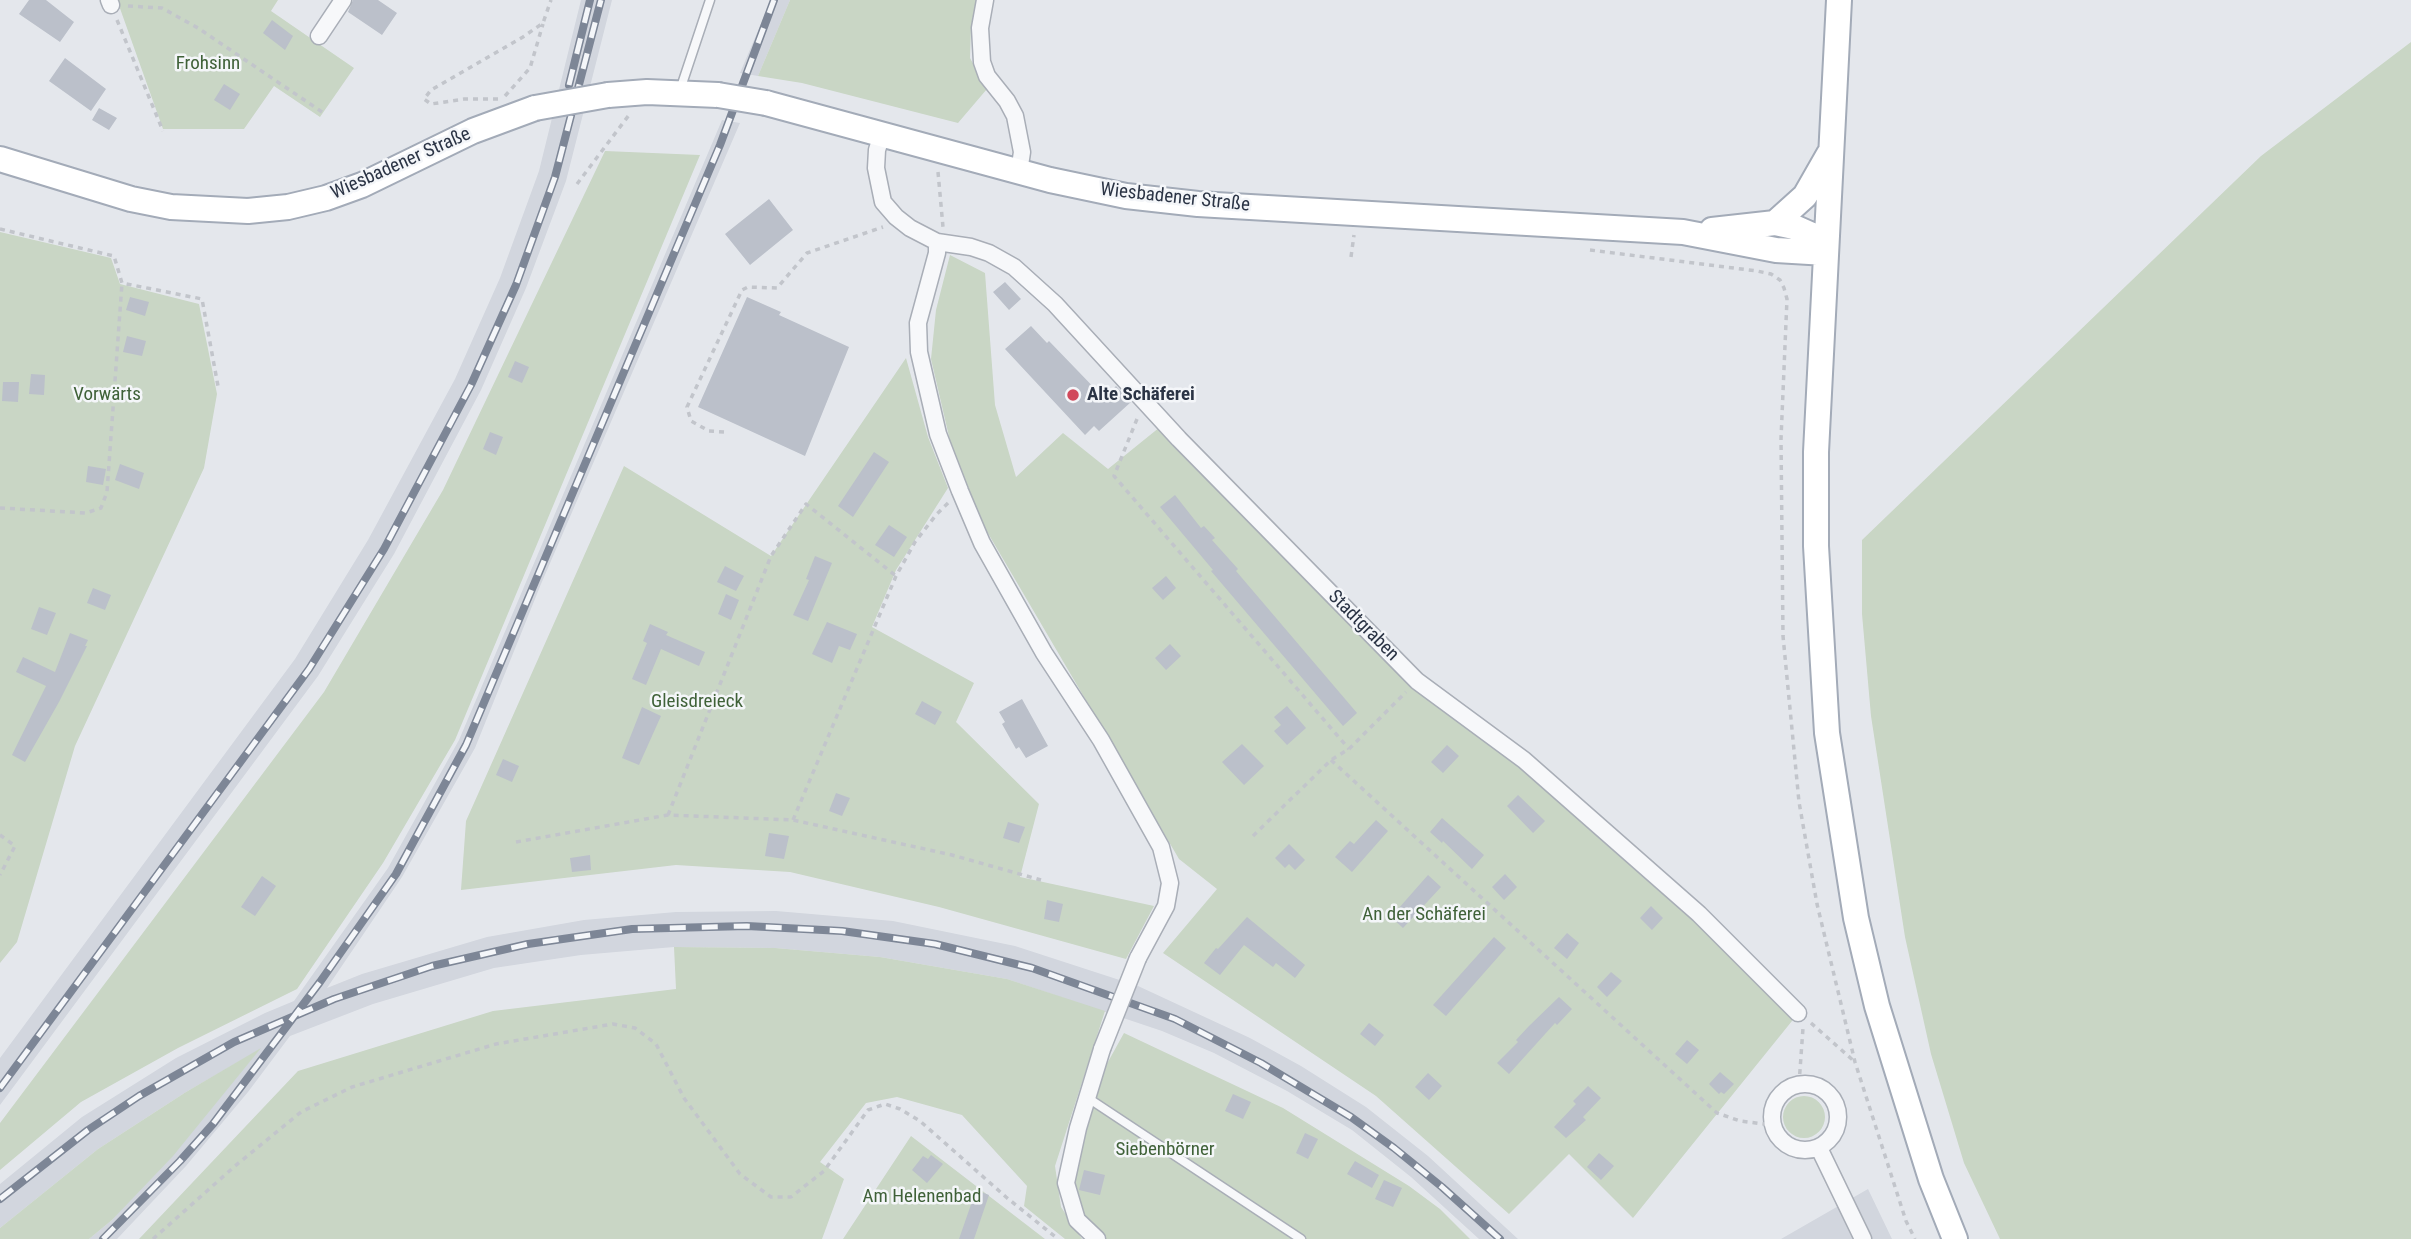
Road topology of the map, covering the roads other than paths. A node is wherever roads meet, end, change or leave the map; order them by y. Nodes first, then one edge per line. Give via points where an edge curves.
1 (343, 0) edge
2 (710, 0) edge
3 (985, 0) edge
4 (1839, 0) edge
5 (319, 36) dead end
6 (679, 93) junction
7 (881, 134) junction
8 (1831, 150) junction
9 (0, 159) edge
10 (1019, 172) junction
11 (1776, 223) junction
12 (1683, 232) junction
13 (941, 243) junction
14 (1826, 253) junction
15 (1798, 1013) dead end
16 (1088, 1098) junction
17 (1819, 1148) junction
18 (1097, 1239) edge
19 (1301, 1239) edge
20 (1863, 1239) edge
21 (1955, 1239) edge

1 - 5 street
2 - 6 lane
3 - 10 street via 980,28 982,62 1015,116 1022,152
4 - 8 main road
6 - 7 main road, Wiesbadener Straße, bridge via 765,103
6 - 9 main road, Wiesbadener Straße, bridge via 526,103 362,185 288,207 248,211 172,207 131,199
7 - 10 main road, Wiesbadener Straße
7 - 13 street, Stadtgraben via 877,150 883,202 910,228
8 - 11 main road via 1805,196
8 - 14 main road
10 - 12 main road, Wiesbadener Straße via 1085,188 1198,204
11 - 12 main road, Wiesbadener Straße
11 - 14 main road, Wiesbadener Straße via 1812,235
12 - 14 main road, Wiesbadener Straße via 1776,250
13 - 15 street, Stadtgraben via 971,247 1014,267 1055,304 1417,681 1534,769 1699,914
13 - 16 street, bridge via 918,323 919,352 938,433 982,543 1161,847 1170,883 1166,906 1138,958
14 - 21 main road via 1816,546 1827,733 1856,918 1877,1006 1931,1179
16 - 18 street via 1066,1183 1077,1220
16 - 19 lane
17 - 17 street via 1834,1134 1835,1102 1829,1093 1810,1084 1788,1088 1774,1105 1772,1125 1790,1147
17 - 20 street

